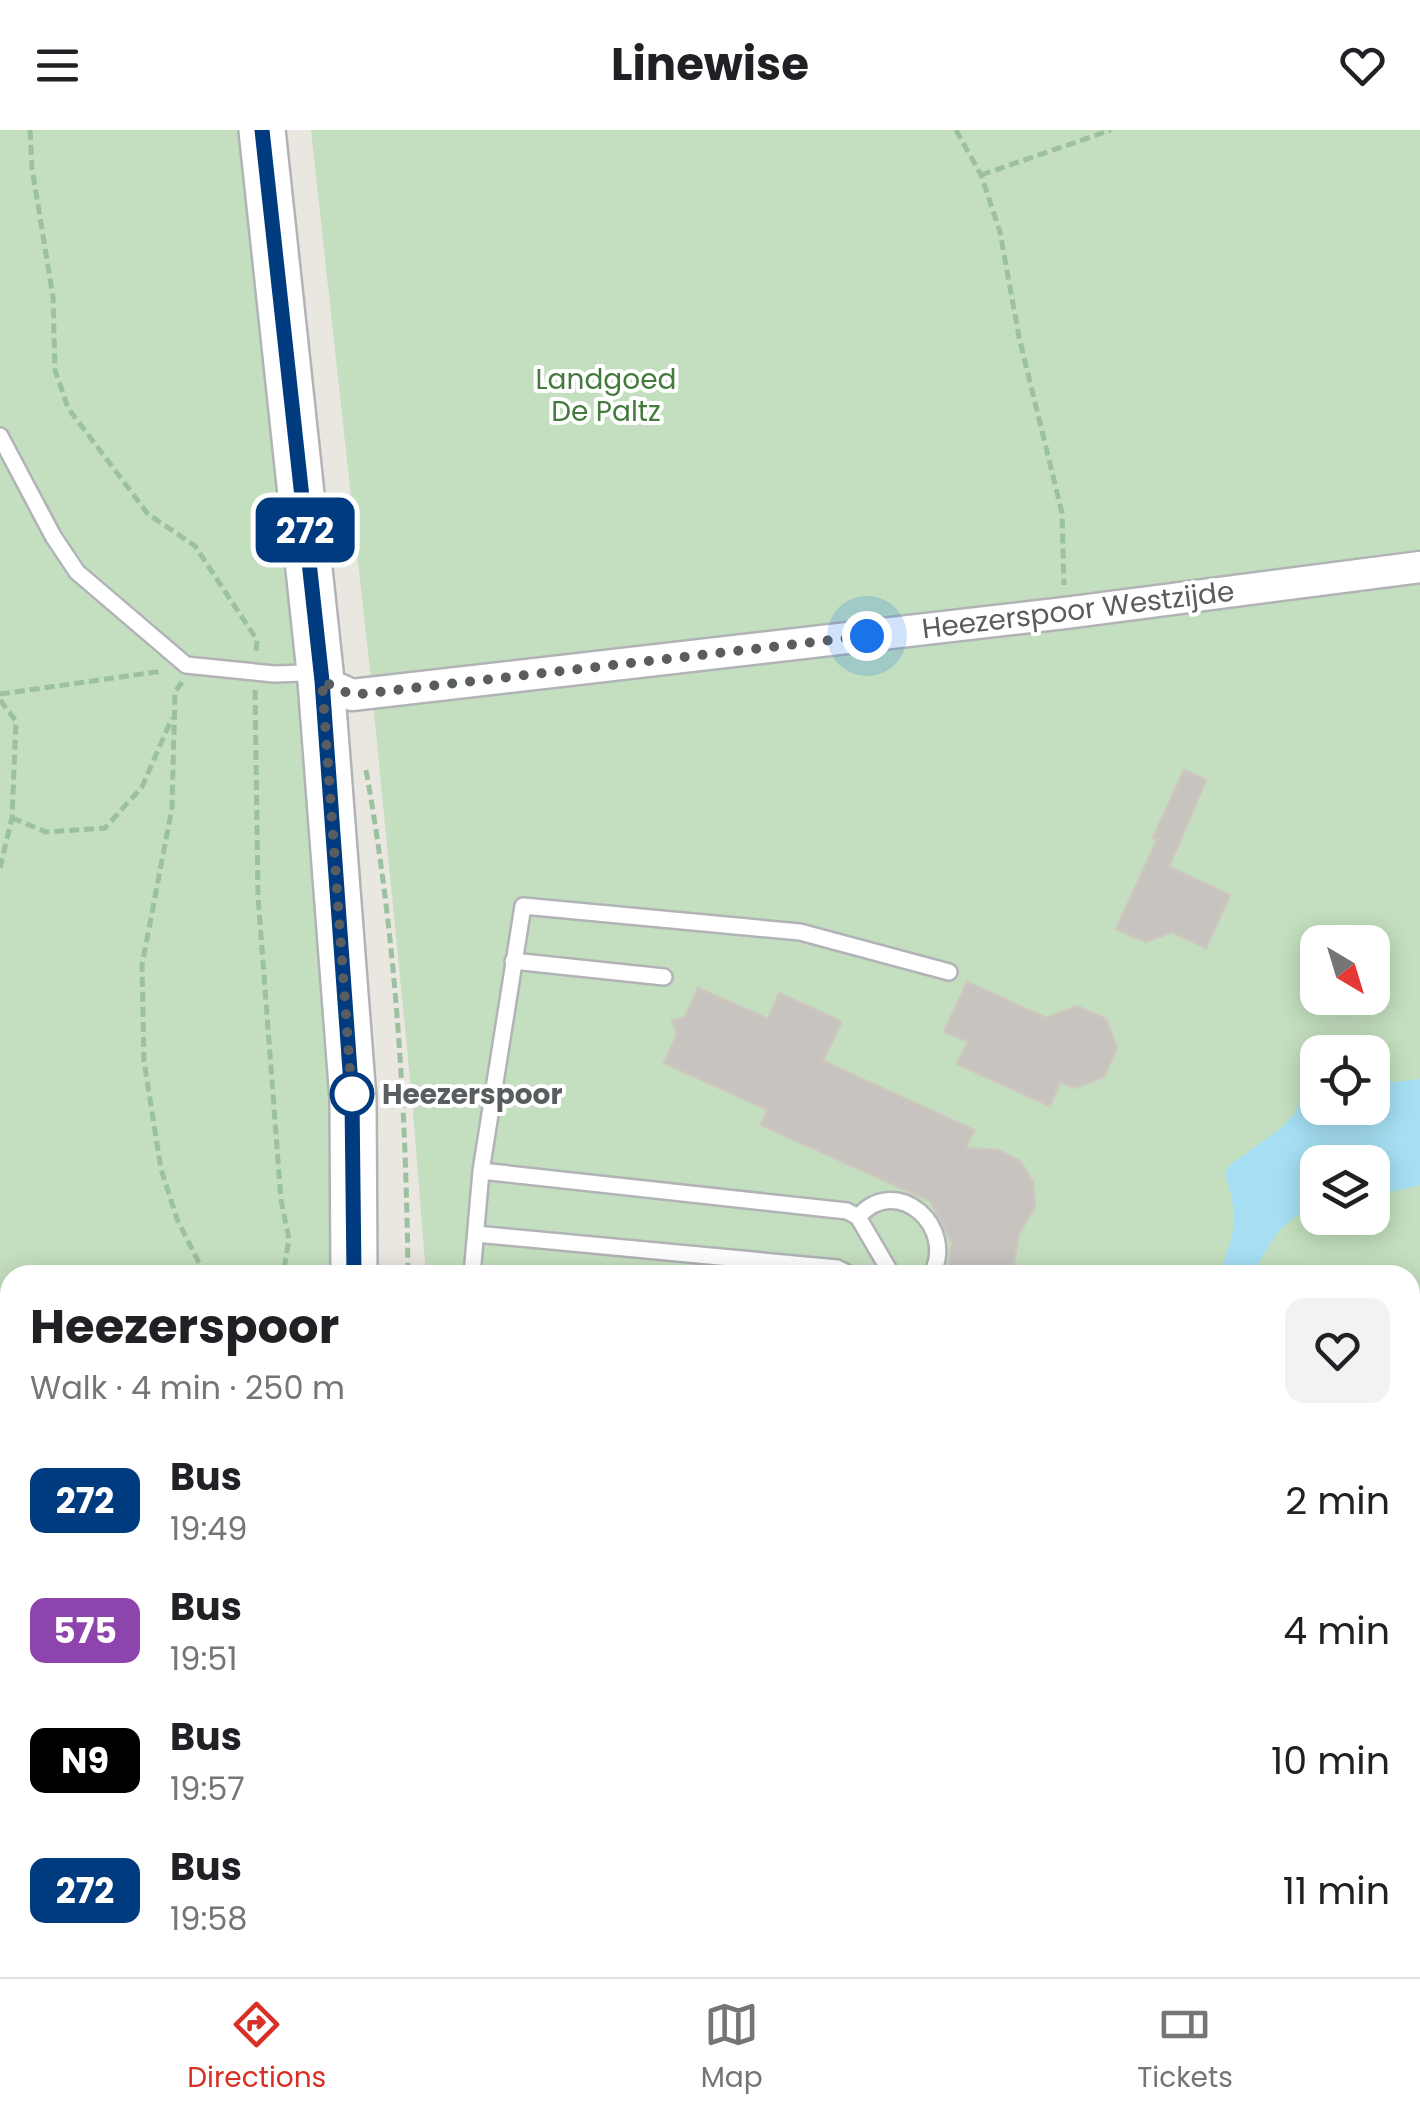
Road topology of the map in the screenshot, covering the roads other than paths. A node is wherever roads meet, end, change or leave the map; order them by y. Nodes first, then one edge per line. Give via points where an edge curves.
1 (262, 130) edge
2 (0, 436) edge
3 (1420, 567) edge
4 (322, 681) junction
5 (513, 960) junction
6 (949, 972) dead end
7 (664, 977) dead end
8 (481, 1172) junction
9 (858, 1218) junction
10 (476, 1234) junction
11 (354, 1265) edge
12 (473, 1265) edge
13 (805, 1265) edge
14 (886, 1265) edge
15 (935, 1265) edge

1 - 4 main road
2 - 4 lane via 77,572 186,666 304,673
3 - 4 street, Heezerspoor Westzijde via 352,695
4 - 11 main road via 352,1099
5 - 6 lane via 523,906 800,932
5 - 7 lane
5 - 8 lane
8 - 9 lane via 847,1211
8 - 10 lane
9 - 14 lane
9 - 15 lane via 869,1204 903,1201 936,1234
10 - 12 lane
10 - 13 lane

